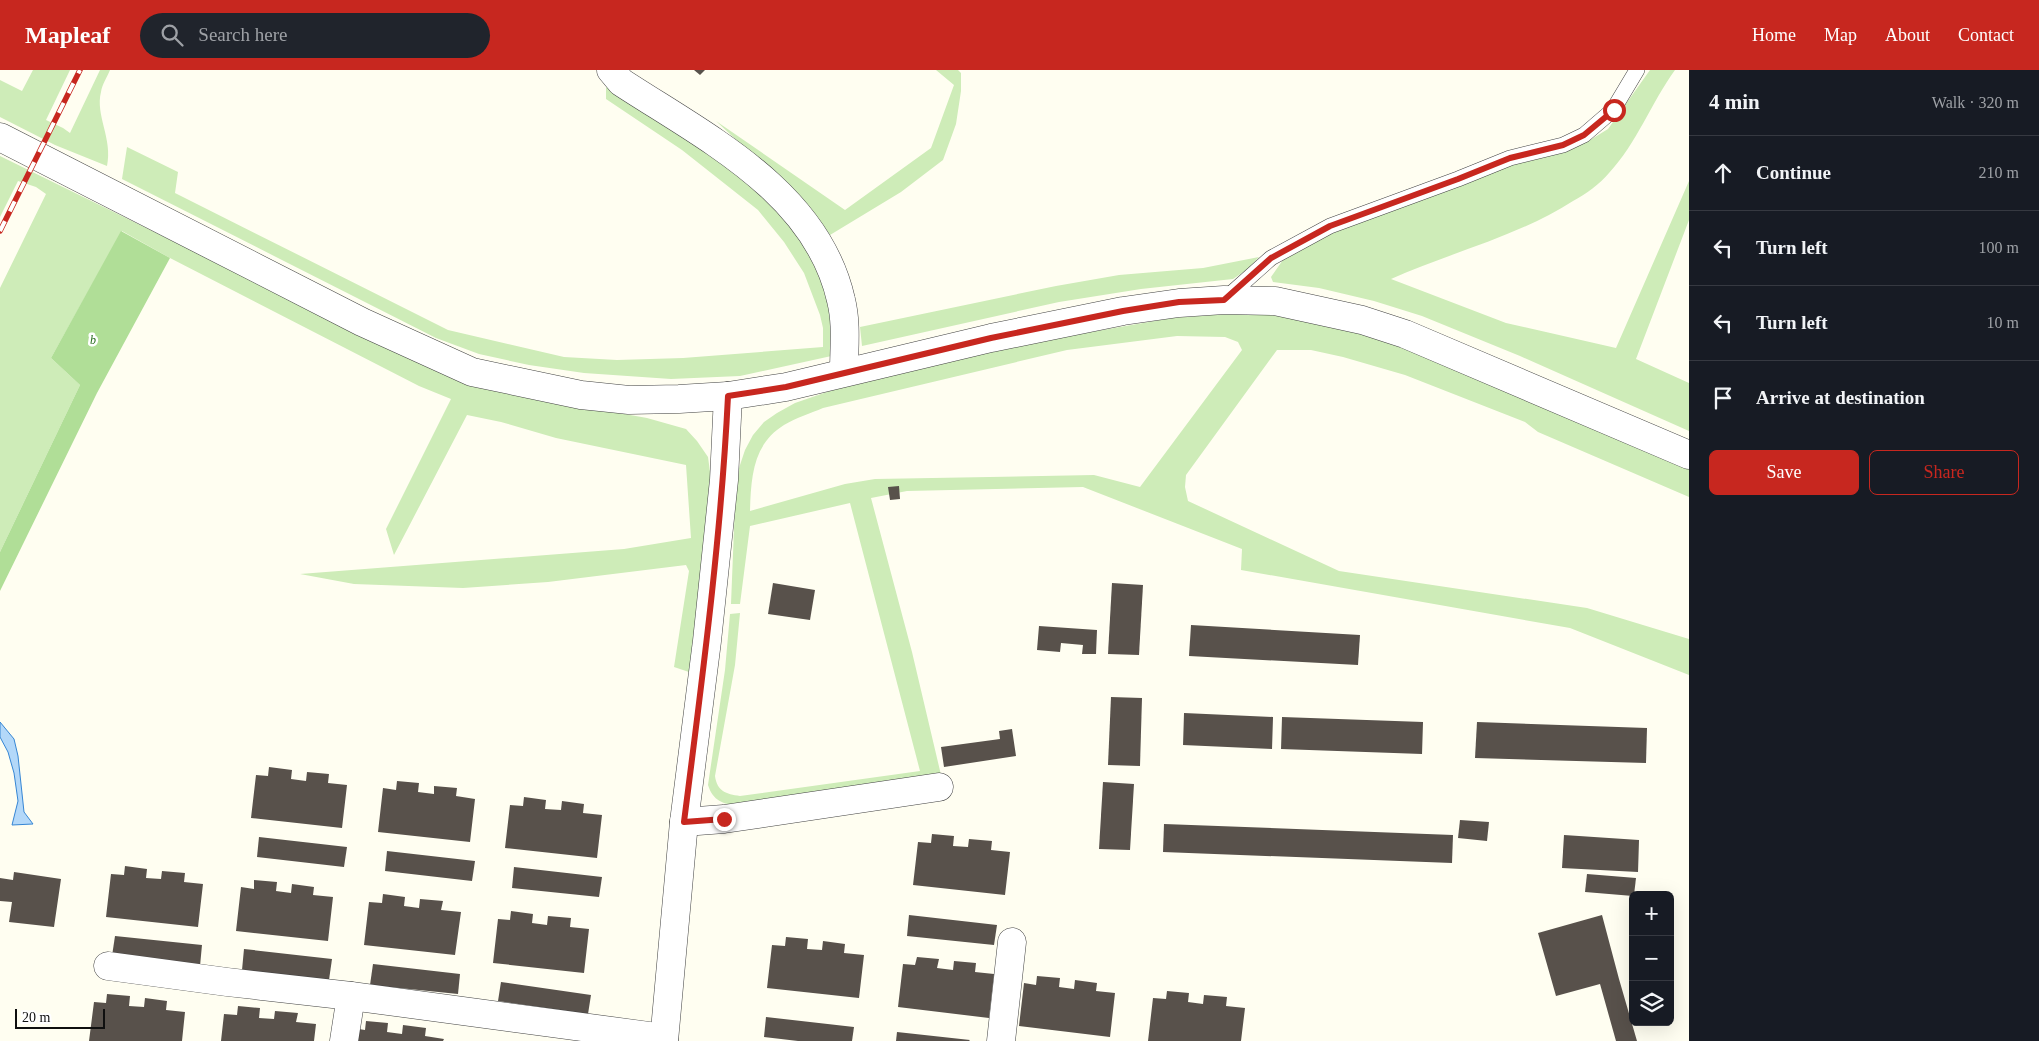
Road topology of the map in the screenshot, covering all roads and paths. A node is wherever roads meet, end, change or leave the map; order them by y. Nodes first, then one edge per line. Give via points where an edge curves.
1 (611, 70) edge
2 (1637, 70) edge
3 (0, 137) edge
4 (1224, 300) junction
5 (844, 372) junction
6 (728, 396) junction
7 (1689, 456) edge
8 (939, 787) dead end
9 (684, 822) junction
10 (1012, 942) dead end
11 (108, 966) dead end
12 (351, 996) junction
13 (664, 1040) edge
14 (344, 1041) edge
15 (1001, 1041) edge

1 - 5 street via 621,82 700,132 746,166 777,193 804,224 828,264 841,300
2 - 4 lane via 1614,110 1584,135 1563,145 1510,158 1330,226 1271,258
3 - 6 street via 362,322 472,372 581,395 629,400
4 - 5 street via 1179,302 1123,311
4 - 7 street via 1275,301 1362,320 1405,334
5 - 6 street via 786,387
6 - 9 street via 724,480
8 - 9 street
9 - 13 street
10 - 15 street
11 - 12 street
12 - 13 street
12 - 14 street

